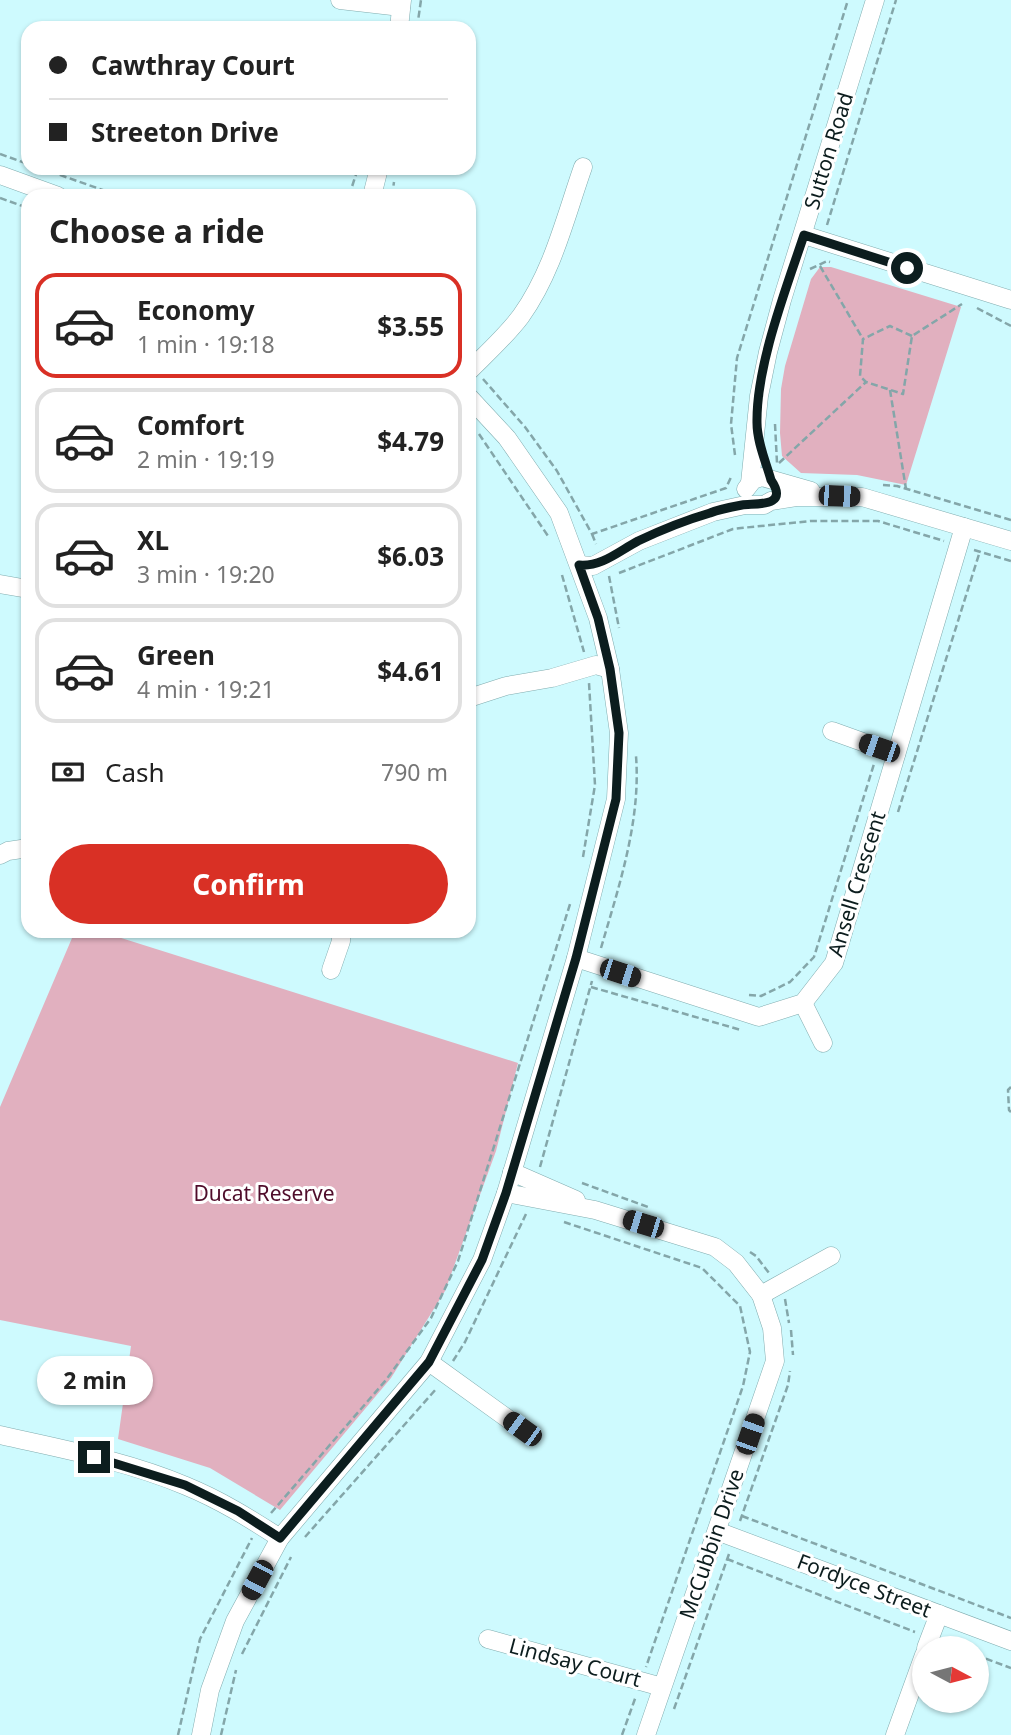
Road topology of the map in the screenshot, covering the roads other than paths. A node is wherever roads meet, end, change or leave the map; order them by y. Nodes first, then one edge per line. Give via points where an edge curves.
1 (340, 0) edge
2 (875, 0) edge
3 (402, 4) edge
4 (583, 167) dead end
5 (0, 175) edge
6 (39, 189) edge
7 (804, 235) junction
8 (1011, 300) edge
9 (476, 364) edge
10 (476, 405) edge
11 (766, 425) junction
12 (777, 474) junction
13 (749, 485) junction
14 (839, 496) junction
15 (764, 503) junction
16 (707, 513) junction
17 (964, 527) junction
18 (1011, 541) edge
19 (579, 565) junction
20 (0, 584) edge
21 (21, 588) edge
22 (610, 669) junction
23 (476, 696) edge
24 (832, 732) dead end
25 (897, 754) junction
26 (21, 849) edge
27 (0, 855) edge
28 (341, 938) edge
29 (576, 958) junction
30 (331, 970) dead end
31 (803, 1003) junction
32 (823, 1043) dead end
33 (512, 1171) junction
34 (506, 1193) junction
35 (595, 1210) junction
36 (831, 1256) dead end
37 (761, 1295) junction
38 (429, 1362) junction
39 (522, 1429) dead end
40 (0, 1435) edge
41 (717, 1531) junction
42 (287, 1543) junction
43 (939, 1614) junction
44 (931, 1636) edge
45 (488, 1639) dead end
46 (1011, 1641) edge
47 (662, 1687) junction
48 (912, 1688) edge
49 (201, 1735) edge
50 (646, 1735) edge
51 (895, 1735) edge

1 - 3 street
2 - 7 street, Sutton Road
4 - 9 street via 555,253 535,294
5 - 6 street
7 - 8 street
7 - 11 street, Sutton Road via 782,300 759,396
10 - 19 street via 507,438 559,513
11 - 12 street, Sutton Road
11 - 13 street, Sutton Road
12 - 13 street via 757,477
12 - 14 street
12 - 15 street, Sutton Road via 775,495
13 - 15 street via 748,494
13 - 16 street
14 - 15 street
14 - 17 street via 862,497
15 - 16 street
16 - 19 street via 639,541 604,563
17 - 18 street
17 - 25 street, Ansell Crescent
19 - 22 street
20 - 21 street
22 - 23 street via 598,676 588,672
22 - 29 street via 619,733 616,799
24 - 25 street
25 - 31 street, Ansell Crescent via 834,963
26 - 27 street
28 - 30 street
29 - 31 street via 759,1017
29 - 33 street
31 - 32 street
33 - 34 street
33 - 35 street, McCubbin Drive
34 - 35 street, McCubbin Drive
34 - 38 street via 482,1260
35 - 37 street, McCubbin Drive via 715,1247 736,1263
36 - 37 street
37 - 41 street, McCubbin Drive via 772,1328 775,1361
38 - 39 street
38 - 42 street
40 - 42 street via 117,1462 185,1485 238,1511
41 - 43 street, Fordyce Street
41 - 47 street, McCubbin Drive
42 - 49 street via 235,1621 210,1690
43 - 44 street
43 - 46 street, Fordyce Street
45 - 47 street, Lindsay Court
47 - 50 street, McCubbin Drive
48 - 51 street

